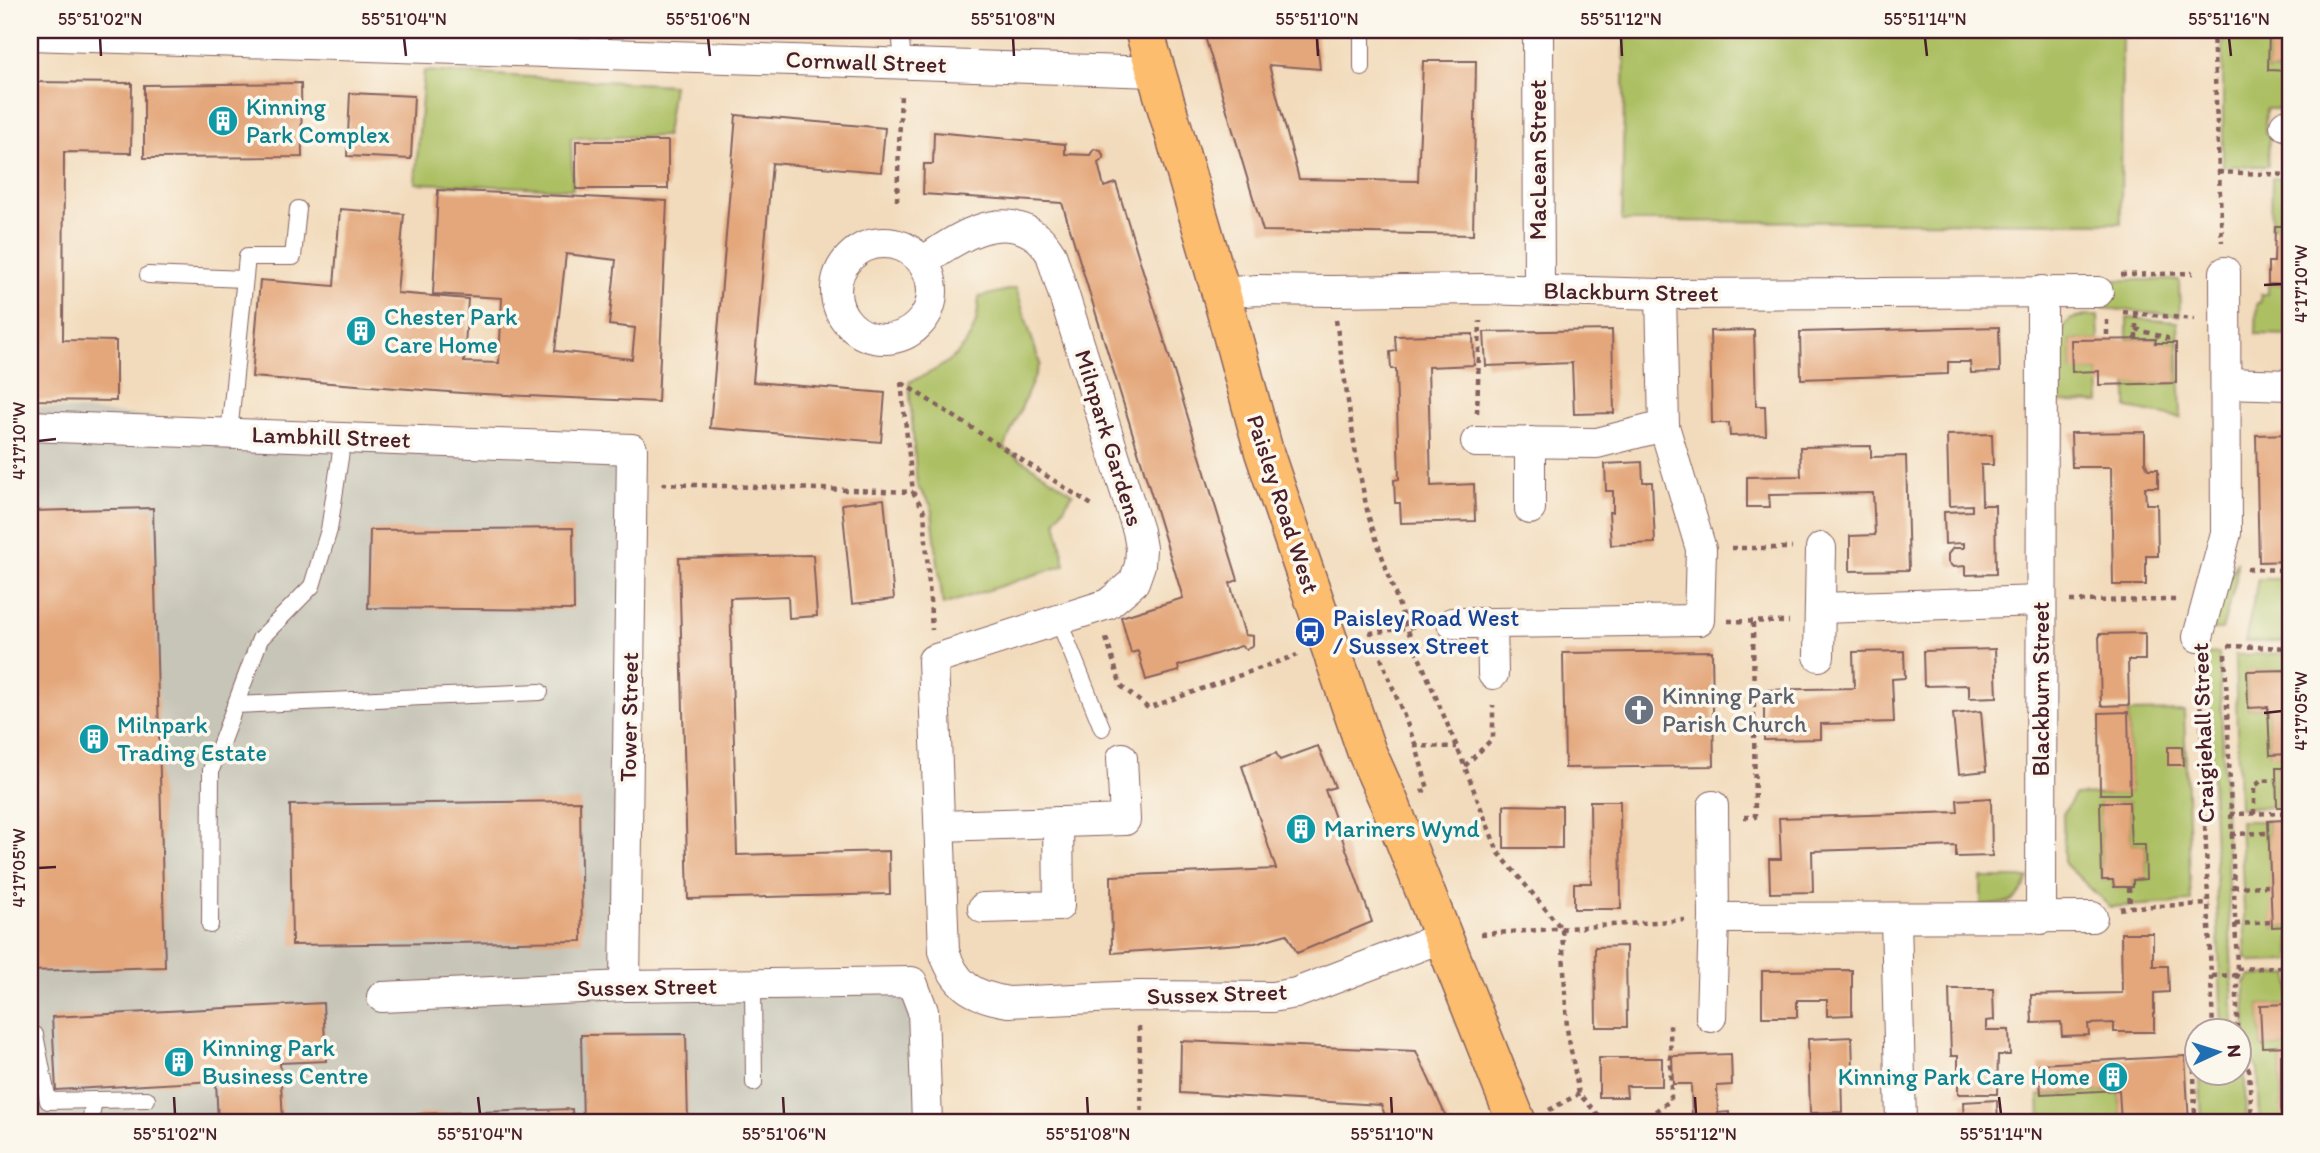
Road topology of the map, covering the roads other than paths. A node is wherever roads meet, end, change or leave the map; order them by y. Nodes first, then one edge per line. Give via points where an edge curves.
1 (900, 30) edge
2 (1144, 30) edge
3 (1362, 30) edge
4 (1538, 30) edge
5 (30, 34) edge
6 (903, 64) junction
7 (1362, 68) dead end
8 (1156, 72) junction
9 (298, 209) dead end
10 (923, 262) dead end
11 (2225, 272) road end
12 (148, 275) dead end
13 (244, 279) junction
14 (1539, 290) junction
15 (2042, 291) junction
16 (1221, 293) junction
17 (1661, 293) junction
18 (2102, 301) road end
19 (2226, 383) junction
20 (2290, 385) edge
21 (30, 426) edge
22 (1664, 426) junction
23 (229, 434) junction
24 (343, 438) junction
25 (1476, 442) road end
26 (1530, 442) junction
27 (632, 449) joint
28 (1530, 509) dead end
29 (1821, 548) road end
30 (2041, 601) junction
31 (1820, 608) junction
32 (1058, 619) junction
33 (1452, 623) road end
34 (1492, 623) junction
35 (2198, 637) road end
36 (1819, 656) dead end
37 (1493, 674) road end
38 (540, 692) dead end
39 (235, 705) junction
40 (1102, 728) dead end
41 (1122, 758) dead end
42 (1714, 811) road end
43 (1058, 822) junction
44 (940, 826) junction
45 (983, 908) dead end
46 (2092, 917) road end
47 (1714, 918) junction
48 (1896, 918) junction
49 (2040, 919) junction
50 (210, 925) dead end
51 (1443, 937) junction
52 (753, 985) junction
53 (625, 986) junction
54 (382, 998) dead end
55 (1711, 1017) dead end
56 (30, 1034) edge
57 (754, 1083) dead end
58 (146, 1099) dead end
59 (93, 1100) junction
60 (90, 1123) edge
61 (927, 1123) edge
62 (1517, 1123) edge
63 (1901, 1123) edge

1 - 6 lane
2 - 8 main road, Paisley Road West
3 - 7 lane
4 - 14 street, MacLean Street
5 - 6 street, Cornwall Street
6 - 8 street, Cornwall Street
8 - 16 main road, Paisley Road West
9 - 13 lane via 293,257 247,257
10 - 32 street, Milnpark Gardens via 971,232 998,226 1037,237 1051,254 1141,548 1134,582 1108,604
11 - 19 street, Craigiehall Street
12 - 13 lane
13 - 23 lane
14 - 16 street, Blackburn Street
14 - 17 street, Blackburn Street
15 - 17 street, Blackburn Street
15 - 18 street, Blackburn Street
15 - 30 street, Blackburn Street
16 - 51 main road, Paisley Road West via 1290,531 1366,750
17 - 22 street
19 - 20 street
19 - 35 street, Craigiehall Street via 2226,533
21 - 23 street, Lambhill Street
22 - 26 street via 1597,443
22 - 34 street via 1702,549 1699,620
23 - 24 street, Lambhill Street
24 - 27 street, Lambhill Street
24 - 39 lane via 329,530 312,586 260,639
25 - 26 street
26 - 28 street
27 - 53 street, Tower Street
29 - 31 street
30 - 31 street
30 - 49 street, Blackburn Street
31 - 36 street
32 - 40 lane
32 - 44 street, Milnpark Gardens via 933,660
33 - 34 street
34 - 37 street
38 - 39 lane
39 - 50 lane via 211,770
41 - 43 street via 1125,820
42 - 47 street
43 - 44 street
43 - 45 street via 1059,906
44 - 51 street, Sussex Street via 944,951 960,982 992,999 1272,997 1296,993
46 - 49 street
47 - 48 street
47 - 55 street
48 - 49 street
48 - 63 street
51 - 62 main road, Paisley Road West
52 - 53 street, Sussex Street
52 - 57 lane
52 - 61 street, Sussex Street via 912,982 923,1011
53 - 54 street, Sussex Street
56 - 59 lane via 35,1035 48,1101
58 - 59 lane
59 - 60 lane

